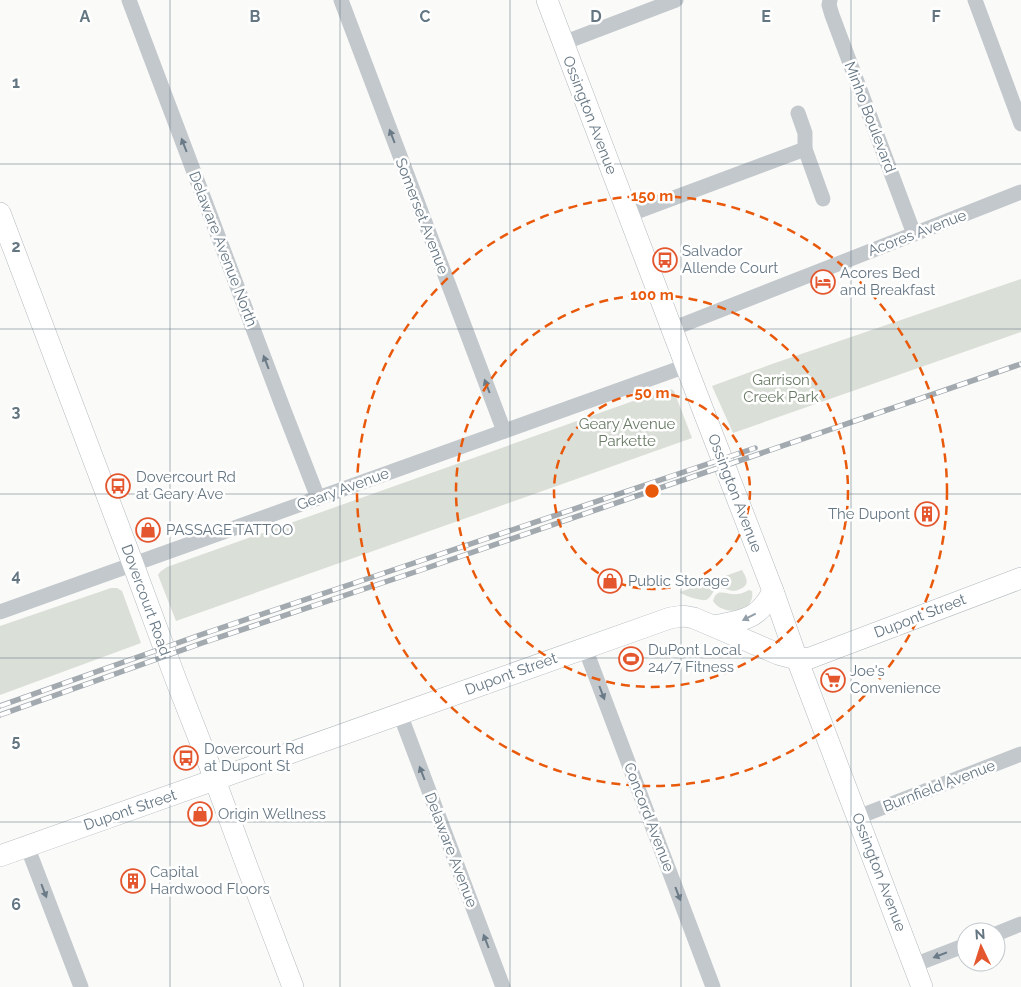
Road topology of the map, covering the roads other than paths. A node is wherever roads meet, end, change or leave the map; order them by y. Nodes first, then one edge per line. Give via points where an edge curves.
1 (129, 0) edge
2 (341, 0) edge
3 (547, 0) edge
4 (676, 0) edge
5 (830, 0) edge
6 (975, 0) edge
7 (563, 43) junction
8 (798, 113) dead end
9 (1021, 124) edge
10 (805, 149) junction
11 (1021, 192) edge
12 (823, 199) dead end
13 (0, 213) edge
14 (628, 215) junction
15 (914, 234) junction
16 (672, 329) junction
17 (686, 366) junction
18 (504, 431) junction
19 (318, 498) junction
20 (133, 564) junction
21 (1021, 578) edge
22 (773, 591) junction
23 (0, 612) edge
24 (714, 626) junction
25 (585, 648) junction
26 (798, 659) junction
27 (400, 714) junction
28 (1021, 754) edge
29 (215, 780) junction
30 (858, 817) junction
31 (27, 846) junction
32 (0, 856) edge
33 (1021, 924) edge
34 (1006, 930) edge
35 (956, 949) edge
36 (914, 965) junction
37 (80, 987) edge
38 (293, 987) edge
39 (503, 987) edge
40 (713, 987) edge
41 (922, 987) edge

19 -> 1 street, Delaware Avenue North
18 -> 2 street, Somerset Avenue
3 - 7 street, Ossington Avenue
4 - 7 street
5 - 15 street, Minho Boulevard via 832,15
6 - 9 street
7 - 14 street, Ossington Avenue
8 - 10 street via 805,133
10 - 12 street
10 - 14 street
11 - 15 street, Acores Avenue
13 - 20 street, Dovercourt Road
14 - 16 street, Ossington Avenue
15 - 16 street, Acores Avenue
16 - 17 street, Ossington Avenue
17 - 18 street, Geary Avenue
17 - 22 street, Ossington Avenue
18 - 19 street, Geary Avenue
19 - 20 street, Geary Avenue
20 - 23 street, Geary Avenue
20 - 29 street, Dovercourt Road
21 - 26 street, Dupont Street via 810,658
22 -> 24 street via 755,614 741,621
22 - 26 street, Ossington Avenue
24 - 25 street, Dupont Street via 683,616 670,618
24 - 26 street, Dupont Street via 778,654
25 - 27 street, Dupont Street
25 -> 40 street, Concord Avenue
26 - 30 street, Ossington Avenue
27 - 29 street, Dupont Street
39 -> 27 street, Delaware Avenue
28 - 30 street, Burnfield Avenue
29 - 31 street, Dupont Street
29 - 38 street, Dovercourt Road
30 - 36 street, Ossington Avenue
31 - 32 street, Dupont Street
31 -> 37 street
33 - 34 street
35 -> 36 street
36 - 41 street, Ossington Avenue

